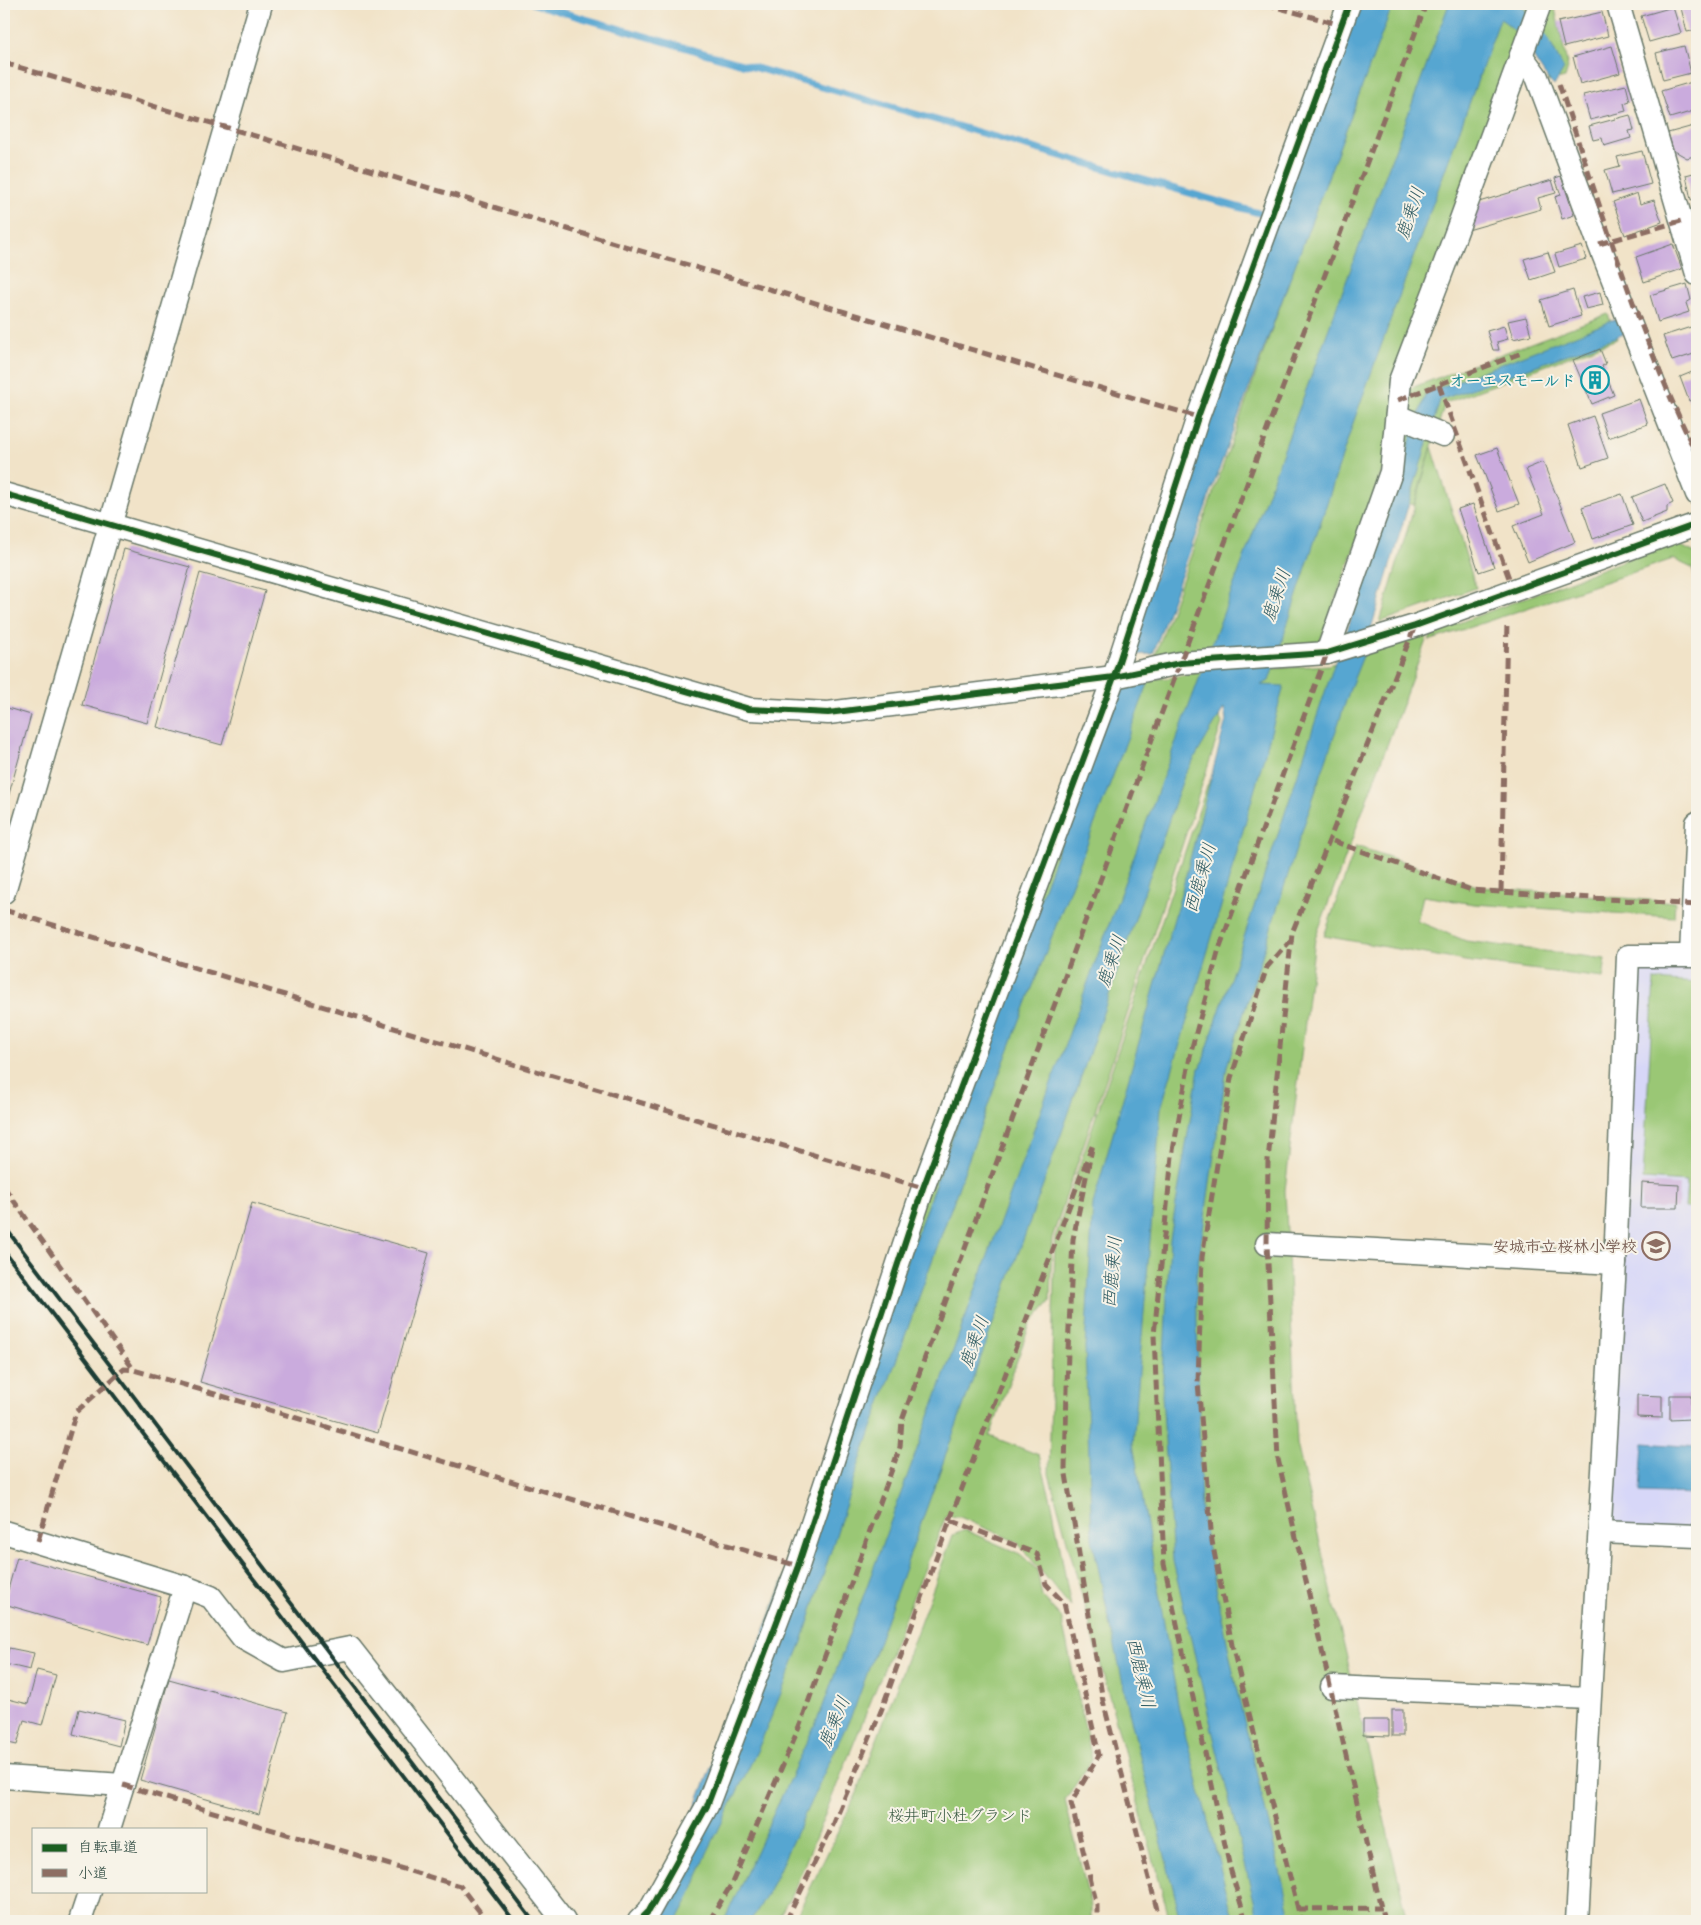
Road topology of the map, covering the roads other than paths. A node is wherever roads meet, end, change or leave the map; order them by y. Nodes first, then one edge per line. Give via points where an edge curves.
1 (261, 4) edge
2 (1349, 4) edge
3 (1618, 4) edge
4 (1530, 31) edge
5 (1689, 219) edge
6 (1697, 274) edge
7 (4, 494) edge
8 (1697, 494) edge
9 (1697, 524) edge
10 (111, 526) junction
11 (1336, 651) junction
12 (1114, 677) junction
13 (1697, 823) edge
14 (4, 892) edge
15 (1694, 955) edge
16 (1267, 1244) dead end
17 (1615, 1263) junction
18 (4, 1532) edge
19 (1600, 1532) junction
20 (1697, 1536) edge
21 (185, 1587) junction
22 (1332, 1687) dead end
23 (1589, 1698) junction
24 (4, 1777) edge
25 (123, 1785) junction
26 (109, 1828) edge
27 (90, 1892) edge
28 (80, 1921) edge
29 (564, 1921) edge
30 (639, 1921) edge
31 (1577, 1921) edge

1 - 10 street
2 - 12 street via 1198,418
3 - 5 street
4 - 8 street via 1537,77
4 - 11 street via 1400,381 1422,426 1392,472
5 - 6 street
7 - 10 street
9 - 11 street
10 - 12 street via 749,709 828,713
10 - 14 street
11 - 12 street via 1180,663
12 - 30 street via 923,1188 798,1566 714,1788 649,1911
13 - 15 street
15 - 17 street via 1628,956
16 - 17 street
17 - 19 street
18 - 21 street
19 - 20 street
19 - 23 street
21 - 25 street
21 - 29 street via 211,1597 243,1638 284,1660 350,1648
22 - 23 street
23 - 31 street
24 - 25 street
25 - 26 street
27 - 28 street

